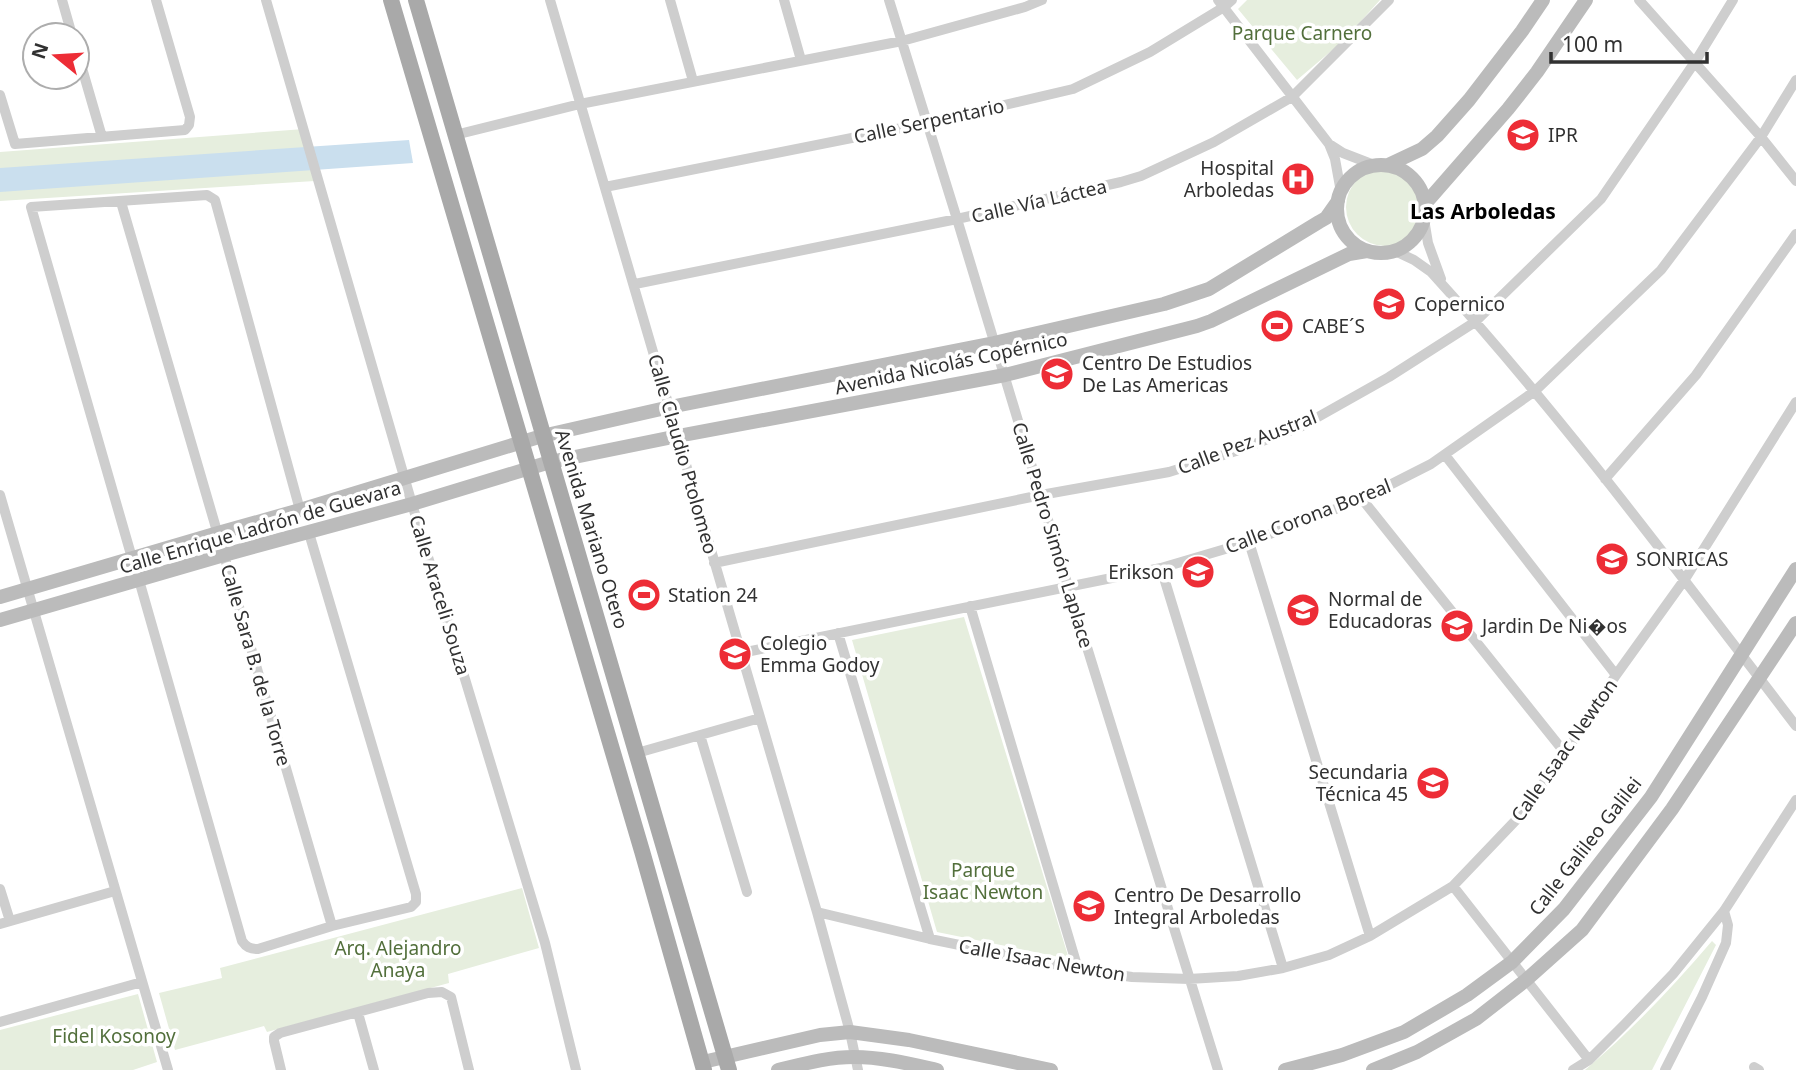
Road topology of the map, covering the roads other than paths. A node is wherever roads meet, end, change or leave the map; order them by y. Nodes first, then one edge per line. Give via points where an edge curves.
1 (62, 0) edge
2 (156, 0) edge
3 (266, 0) edge
4 (391, 0) edge
5 (416, 0) edge
6 (550, 0) edge
7 (670, 0) edge
8 (783, 0) edge
9 (889, 0) edge
10 (1042, 0) edge
11 (1389, 0) edge
12 (1543, 0) edge
13 (1586, 0) edge
14 (1639, 0) edge
15 (1733, 0) edge
16 (1225, 2) edge
17 (68, 21) edge
18 (902, 41) junction
19 (801, 60) junction
20 (1695, 62) junction
21 (1796, 80) edge
22 (693, 81) junction
23 (89, 91) edge
24 (0, 95) edge
25 (1292, 97) junction
26 (580, 104) junction
27 (927, 122) junction
28 (455, 135) junction
29 (102, 137) junction
30 (1761, 137) junction
31 (1329, 144) junction
32 (1381, 165) junction
33 (1796, 181) edge
34 (605, 187) junction
35 (1339, 197) junction
36 (121, 202) junction
37 (1425, 212) junction
38 (957, 219) junction
39 (1796, 234) edge
40 (1367, 251) junction
41 (1395, 251) junction
42 (635, 284) junction
43 (1445, 288) junction
44 (1475, 322) junction
45 (994, 343) junction
46 (1005, 375) junction
47 (1535, 391) junction
48 (1796, 402) edge
49 (670, 407) junction
50 (542, 436) junction
51 (678, 436) junction
52 (521, 442) junction
53 (1445, 455) junction
54 (550, 462) junction
55 (529, 468) junction
56 (404, 478) junction
57 (1605, 479) junction
58 (0, 495) edge
59 (1041, 495) junction
60 (1362, 499) junction
61 (412, 504) junction
62 (300, 510) junction
63 (218, 533) junction
64 (309, 533) junction
65 (1249, 542) junction
66 (224, 555) junction
67 (132, 558) junction
68 (714, 562) junction
69 (1160, 568) junction
70 (1796, 569) edge
71 (1685, 579) junction
72 (139, 580) junction
73 (1068, 586) junction
74 (27, 589) junction
75 (0, 597) edge
76 (970, 606) junction
77 (34, 611) junction
78 (0, 620) edge
79 (1796, 623) edge
80 (838, 633) junction
81 (741, 653) junction
82 (1740, 655) junction
83 (1616, 675) junction
84 (1760, 678) junction
85 (760, 718) junction
86 (1796, 726) edge
87 (699, 735) junction
88 (636, 752) junction
89 (1565, 753) junction
90 (1796, 800) edge
91 (1453, 886) junction
92 (0, 889) edge
93 (115, 891) junction
94 (747, 892) dead end
95 (1724, 911) junction
96 (817, 912) junction
97 (5, 923) edge
98 (332, 926) junction
99 (1370, 936) junction
100 (930, 939) junction
101 (1512, 962) junction
102 (1283, 968) junction
103 (1077, 969) junction
104 (1189, 979) junction
105 (1526, 980) junction
106 (142, 982) junction
107 (358, 1013) junction
108 (0, 1022) edge
109 (850, 1032) junction
110 (1589, 1060) junction
111 (727, 1063) edge
112 (857, 1063) edge
113 (703, 1066) edge
114 (165, 1069) edge
115 (281, 1070) edge
116 (374, 1070) edge
117 (470, 1070) edge
118 (576, 1070) edge
119 (778, 1070) edge
120 (937, 1070) edge
121 (1051, 1070) edge
122 (1218, 1070) edge
123 (1285, 1070) edge
124 (1373, 1070) edge
125 (1573, 1070) edge
126 (1665, 1070) edge

1 - 17 street
2 - 29 street via 189,125 185,130
3 - 56 street, Calle Araceli Souza
4 - 52 main road
5 - 28 main road, Avenida Mariano Otero
6 - 26 street, Calle Claudio Ptolomeo
7 - 22 street
8 - 19 street
9 - 18 street, Calle Pedro Simón Laplace
10 - 18 street
11 - 25 street, Calle Vía Láctea
12 - 32 street via 1437,136 1422,149
13 - 37 street via 1537,72
14 - 20 street
15 - 20 street, Calle Pez Austral
16 - 25 street
16 - 27 street, Calle Serpentario via 1150,52 1073,89
18 - 19 street
18 - 27 street, Calle Pedro Simón Laplace
19 - 22 street
20 - 30 street
20 - 44 street, Calle Pez Austral via 1601,199
21 - 30 street, Calle Corona Boreal
22 - 26 street
23 - 29 street
24 - 29 street via 15,144
25 - 31 street
25 - 38 street, Calle Vía Láctea via 1140,176
26 - 28 street
26 - 34 street, Calle Claudio Ptolomeo
27 - 34 street, Calle Serpentario
27 - 38 street, Calle Pedro Simón Laplace
28 - 50 main road, Avenida Mariano Otero
30 - 33 street
30 - 47 street, Calle Corona Boreal via 1661,270
31 - 32 street
31 - 35 street
32 - 35 street via 1366,167 1351,177
32 - 37 street via 1402,169 1413,178 1422,190
34 - 42 street, Calle Claudio Ptolomeo
35 - 40 street via 1343,231
35 - 45 street, Avenida Nicolás Copérnico via 1326,218 1209,289 1164,304
36 - 62 street via 207,195 215,200
36 - 63 street, Calle Sara B. de la Torre
36 - 67 street via 31,208
37 - 41 street via 1418,233
37 - 43 street via 1428,243
38 - 42 street, Calle Vía Láctea
38 - 45 street, Calle Pedro Simón Laplace
39 - 57 street via 1696,376
40 - 41 street
40 - 46 street, Avenida Nicolás Copérnico via 1349,254 1212,321
41 - 43 street via 1431,272
42 - 49 street, Calle Claudio Ptolomeo
43 - 44 street
44 - 47 street
44 - 59 street, Calle Pez Austral via 1302,426 1169,472
45 - 46 street, Calle Pedro Simón Laplace
45 - 49 street, Avenida Nicolás Copérnico
46 - 51 street, Avenida Nicolás Copérnico
46 - 59 street, Calle Pedro Simón Laplace
47 - 53 street, Calle Corona Boreal
47 - 57 street
48 - 71 street, Calle Isaac Newton
49 - 50 street, Avenida Nicolás Copérnico
49 - 51 street, Calle Claudio Ptolomeo
50 - 52 street, Avenida Nicolás Copérnico
50 - 54 main road, Avenida Mariano Otero
51 - 54 street, Avenida Nicolás Copérnico
51 - 68 street, Calle Claudio Ptolomeo
52 - 55 main road
52 - 56 street, Calle Enrique Ladrón de Guevara
53 - 60 street, Calle Corona Boreal
53 - 83 street
54 - 55 street, Avenida Nicolás Copérnico
54 - 88 main road, Avenida Mariano Otero
55 - 61 street, Calle Enrique Ladrón de Guevara
55 - 113 main road
56 - 61 street, Calle Araceli Souza
56 - 62 street, Calle Enrique Ladrón de Guevara
57 - 71 street
58 - 74 street
59 - 68 street, Calle Pez Austral
59 - 73 street, Calle Pedro Simón Laplace
60 - 65 street, Calle Corona Boreal
60 - 89 street
61 - 64 street, Calle Enrique Ladrón de Guevara
61 - 118 street, Calle Araceli Souza via 545,943
62 - 63 street, Calle Enrique Ladrón de Guevara
63 - 66 street, Calle Sara B. de la Torre
63 - 67 street, Calle Enrique Ladrón de Guevara
64 - 66 street, Calle Enrique Ladrón de Guevara
64 - 98 street via 416,894 411,907
65 - 69 street, Calle Corona Boreal
65 - 99 street
66 - 72 street, Calle Enrique Ladrón de Guevara
66 - 98 street, Calle Sara B. de la Torre
67 - 74 street, Calle Enrique Ladrón de Guevara
68 - 81 street, Calle Claudio Ptolomeo
69 - 73 street, Calle Corona Boreal
69 - 102 street
70 - 82 street, Calle Galileo Galilei
71 - 82 street
71 - 83 street, Calle Isaac Newton
72 - 77 street, Calle Enrique Ladrón de Guevara
72 - 98 street via 242,941 257,949
73 - 76 street, Calle Corona Boreal
73 - 104 street, Calle Pedro Simón Laplace
74 - 75 street, Calle Enrique Ladrón de Guevara
74 - 77 street
76 - 80 street, Calle Corona Boreal
76 - 103 street
77 - 78 street, Calle Enrique Ladrón de Guevara
77 - 93 street
79 - 84 street
80 - 81 street, Calle Corona Boreal
80 - 100 street
81 - 85 street, Calle Claudio Ptolomeo
82 - 84 street
82 - 101 street, Calle Galileo Galilei via 1651,797 1564,909
83 - 89 street, Calle Isaac Newton
84 - 86 street
84 - 105 street via 1672,809 1582,930
85 - 87 street
85 - 96 street, Calle Claudio Ptolomeo
87 - 88 street
87 - 94 street
88 - 111 main road, Avenida Mariano Otero
89 - 91 street, Calle Isaac Newton via 1518,818
90 - 95 street
91 - 99 street, Calle Isaac Newton
91 - 101 street
92 - 97 street
93 - 97 street
93 - 106 street
95 - 110 street via 1672,974
95 - 126 street via 1726,943
96 - 100 street, Calle Isaac Newton
96 - 109 street, Calle Claudio Ptolomeo
99 - 102 street, Calle Isaac Newton via 1329,955
100 - 103 street, Calle Isaac Newton
101 - 105 street
101 - 123 street, Calle Galileo Galilei via 1404,1032
102 - 104 street, Calle Isaac Newton
103 - 104 street, Calle Isaac Newton
104 - 122 street, Calle Pedro Simón Laplace
105 - 110 street
105 - 124 street via 1476,1019
106 - 108 street
106 - 114 street
107 - 115 street via 274,1037
107 - 116 street
107 - 117 street via 442,992 451,997
109 - 111 street via 820,1035
109 - 112 street, Calle Claudio Ptolomeo
109 - 121 street
110 - 125 street
111 - 113 street
112 - 119 street via 815,1060
112 - 120 street via 905,1063

